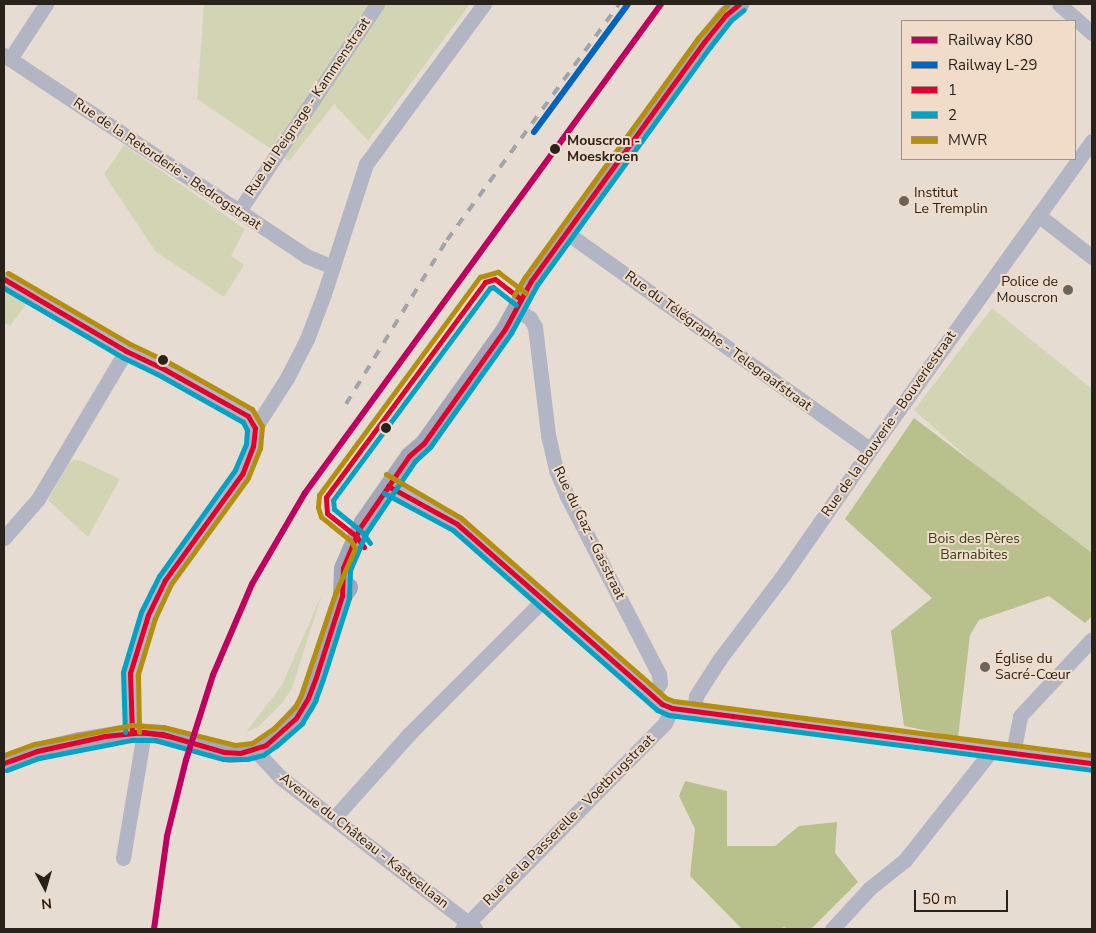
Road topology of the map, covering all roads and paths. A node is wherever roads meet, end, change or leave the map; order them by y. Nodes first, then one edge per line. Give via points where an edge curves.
1 (46, 4) edge
2 (377, 4) edge
3 (484, 4) edge
4 (1059, 4) edge
5 (738, 5) edge
6 (1092, 31) edge
7 (7, 57) edge
8 (1092, 141) edge
9 (239, 211) junction
10 (1038, 215) junction
11 (566, 232) junction
12 (1092, 257) edge
13 (333, 267) junction
14 (4, 279) edge
15 (517, 310) junction
16 (126, 351) junction
17 (255, 428) junction
18 (870, 449) junction
19 (393, 489) junction
20 (4, 538) edge
21 (544, 599) junction
22 (1092, 638) edge
23 (652, 696) junction
24 (672, 708) junction
25 (694, 710) junction
26 (138, 732) junction
27 (255, 750) junction
28 (992, 750) junction
29 (1013, 753) junction
30 (4, 763) edge
31 (1092, 763) edge
32 (334, 818) junction
33 (123, 858) dead end
34 (469, 927) edge
35 (832, 929) edge

1 - 7 street
2 - 9 street, Rue du Peignage - Kammenstraat
3 - 13 street via 366,164
4 - 6 street
5 - 11 main road via 711,32
7 - 9 street, Rue de la Retorderie - Bedrogstraat
8 - 10 street, Rue de la Bouverie - Bouveriestraat
9 - 13 street, Rue de la Retorderie - Bedrogstraat via 311,259
10 - 12 street
10 - 18 street, Rue de la Bouverie - Bouveriestraat
11 - 15 main road via 528,287
11 - 18 street, Rue du Télégraphe - Telegraafstraat
13 - 17 street via 303,348
14 - 16 street
15 - 19 main road via 424,443 418,463
15 - 23 street, Rue du Gaz - Gasstraat via 530,318 535,327 548,435 556,470 658,674 660,683
16 - 17 street via 248,416
16 - 20 street via 38,499
17 - 26 street via 254,446 242,474 165,580 148,615 130,673
18 - 25 street, Rue de la Bouverie - Bouveriestraat via 784,574 719,660 696,696
19 - 21 street via 457,524
19 - 27 main road via 359,529 347,555 342,575 342,596 305,705 279,734
21 - 23 street
21 - 32 street via 409,734
22 - 29 street via 1020,716
23 - 24 street
24 - 25 street
24 - 34 street, Rue de la Passerelle - Voetbrugstraat via 665,724
25 - 28 street
26 - 27 main road via 162,734 230,753
26 - 30 main road via 79,741
26 - 33 street
27 - 32 street, Avenue du Château - Kasteellaan via 280,777
28 - 29 street
28 - 35 street via 905,860 870,888
29 - 31 street
32 - 34 street, Avenue du Château - Kasteellaan

